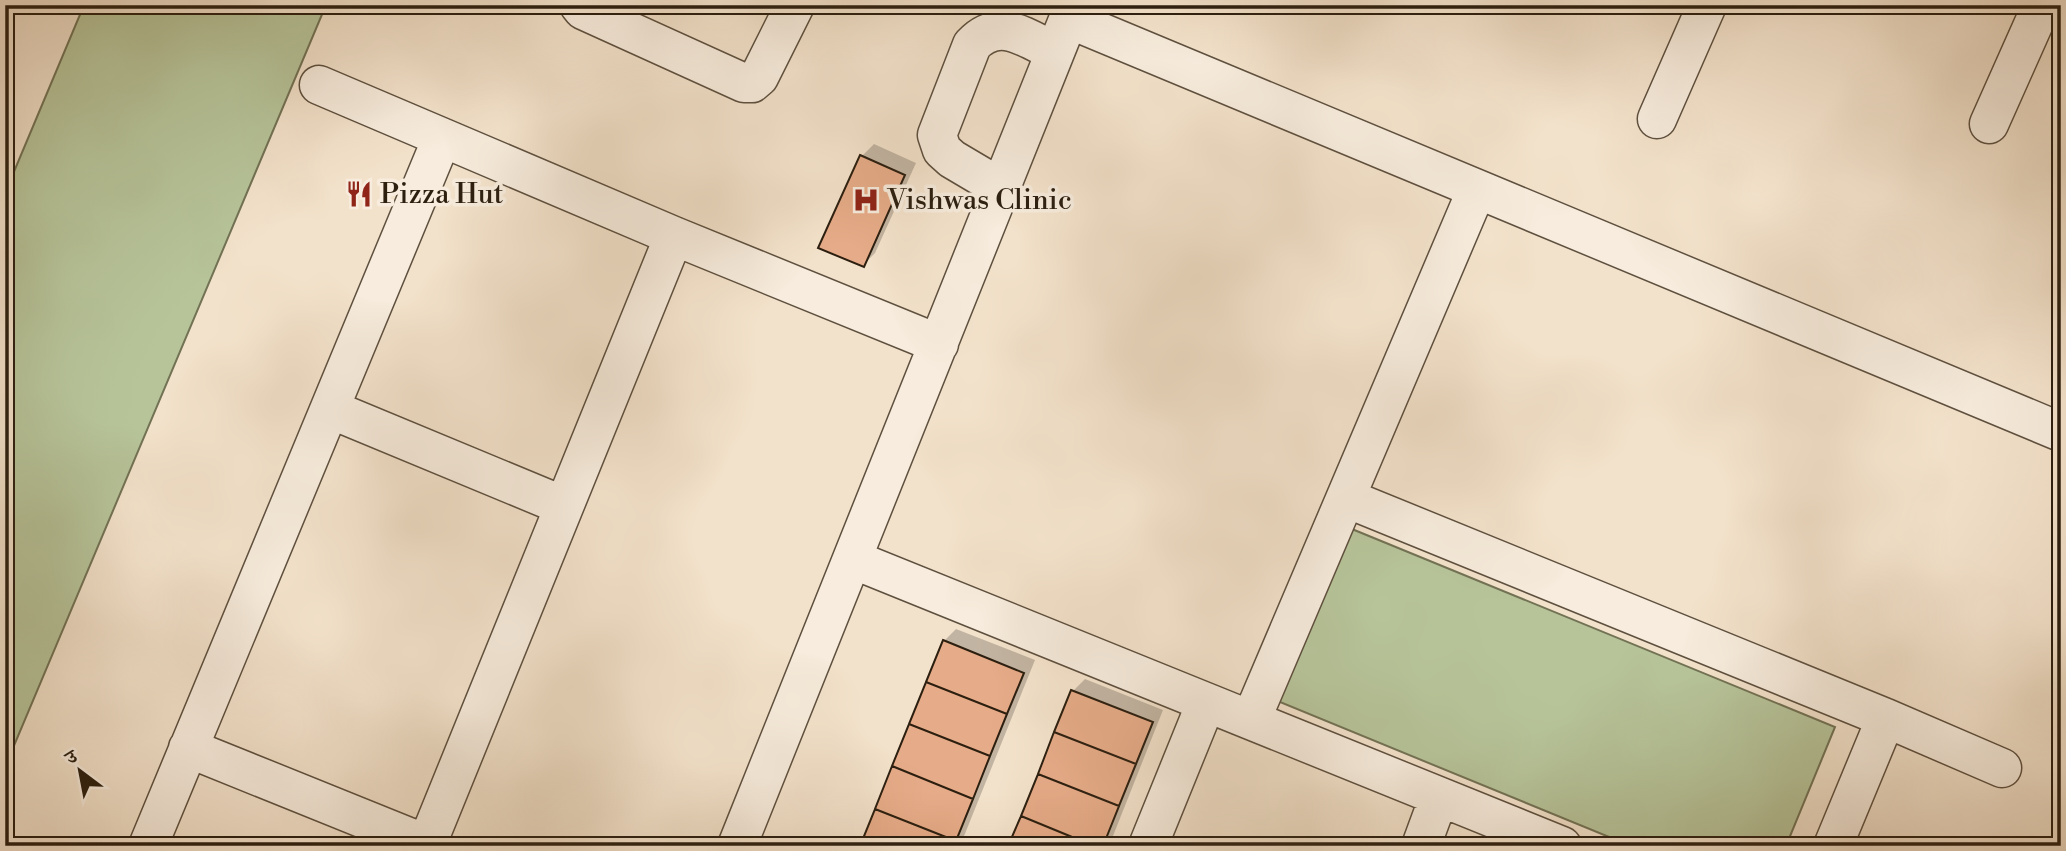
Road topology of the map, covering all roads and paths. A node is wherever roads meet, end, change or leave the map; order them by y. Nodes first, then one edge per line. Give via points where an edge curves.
1 (579, 5) edge
2 (795, 5) edge
3 (1707, 5) edge
4 (2042, 5) edge
5 (1066, 25) edge
6 (318, 85) dead end
7 (1657, 119) dead end
8 (1989, 124) dead end
9 (442, 138) junction
10 (1001, 188) junction
11 (1477, 189) junction
12 (674, 236) junction
13 (939, 344) junction
14 (330, 409) junction
15 (2061, 432) edge
16 (1346, 498) junction
17 (565, 506) junction
18 (852, 559) junction
19 (1206, 703) junction
20 (1886, 718) junction
21 (1251, 720) junction
22 (188, 748) junction
23 (2002, 768) dead end
24 (1439, 797) junction
25 (429, 845) edge
26 (148, 846) edge
27 (737, 846) edge
28 (1148, 846) edge
29 (1420, 846) edge
30 (1562, 846) edge
31 (1833, 846) edge

1 - 2 street via 752,83
3 - 7 street
4 - 8 street
5 - 10 street
5 - 10 street via 998,30 972,45 937,135 951,159
5 - 11 street
6 - 9 street
9 - 12 street
9 - 14 street
10 - 13 street
11 - 15 street
11 - 16 street
12 - 13 street
12 - 17 street
13 - 18 street
14 - 17 street
14 - 22 street
16 - 20 street
16 - 21 street
17 - 25 street
18 - 19 street
18 - 27 street
19 - 21 street
19 - 28 street
20 - 23 street
20 - 31 street
21 - 24 street
22 - 25 street
22 - 26 street
24 - 29 street
24 - 30 street

